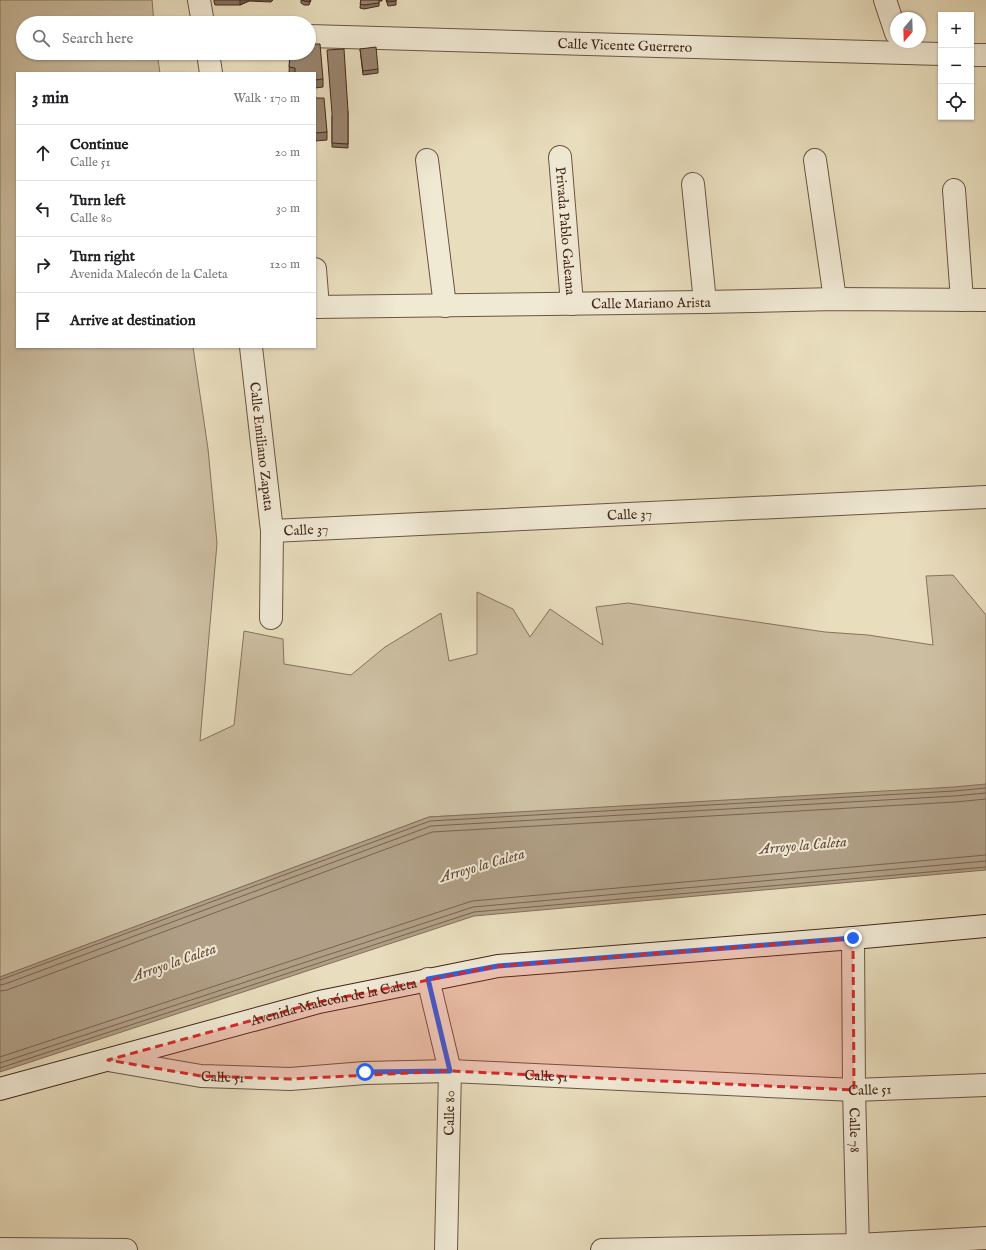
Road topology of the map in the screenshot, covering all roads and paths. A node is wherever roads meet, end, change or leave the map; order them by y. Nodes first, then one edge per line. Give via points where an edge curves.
1 (199, 0) edge
2 (885, 0) edge
3 (890, 15) edge
4 (202, 16) edge
5 (316, 36) edge
6 (890, 48) edge
7 (901, 48) edge
8 (938, 54) edge
9 (974, 55) edge
10 (986, 55) edge
11 (209, 60) edge
12 (211, 72) edge
13 (560, 157) dead end
14 (427, 160) dead end
15 (815, 160) dead end
16 (693, 184) dead end
17 (954, 190) dead end
18 (316, 288) edge
19 (835, 299) junction
20 (962, 300) junction
21 (986, 300) edge
22 (705, 302) junction
23 (572, 304) junction
24 (445, 306) junction
25 (317, 307) edge
26 (251, 348) edge
27 (986, 497) edge
28 (272, 531) junction
29 (271, 618) dead end
30 (986, 926) edge
31 (853, 938) junction
32 (428, 979) junction
33 (108, 1060) junction
34 (450, 1071) junction
35 (986, 1085) edge
36 (0, 1089) edge
37 (854, 1090) junction
38 (986, 1238) edge
39 (858, 1248) edge
40 (0, 1249) edge
41 (126, 1250) edge
42 (446, 1250) edge
43 (602, 1250) edge

1 - 4 street
2 - 3 street
5 - 6 street, Calle Vicente Guerrero
7 - 8 street, Calle Vicente Guerrero
9 - 10 street
11 - 12 street
13 - 23 street, Privada Pablo Galeana
14 - 24 street
15 - 19 street
16 - 22 street
17 - 20 street
18 - 25 street
19 - 20 street, Calle Mariano Arista
19 - 22 street, Calle Mariano Arista
20 - 21 street, Calle Mariano Arista
22 - 23 street, Calle Mariano Arista
23 - 24 street, Calle Mariano Arista
24 - 25 street, Calle Mariano Arista
26 - 28 street, Calle Emiliano Zapata
27 - 28 street, Calle 37
28 - 29 street, Calle Emiliano Zapata
30 - 31 street, Avenida Malecón de la Caleta
31 - 32 street, Avenida Malecón de la Caleta via 498,966
31 - 37 street, Calle 78
32 - 33 street, Avenida Malecón de la Caleta via 319,1002
32 - 34 street, Calle 80
33 - 34 street, Calle 51 via 201,1076 290,1078 365,1072
33 - 36 street, Avenida Malecón de la Caleta
34 - 37 street, Calle 51
34 - 42 street, Calle 80
35 - 37 street, Calle 51
37 - 39 street, Calle 78
38 - 39 street
39 - 43 street
40 - 41 street

